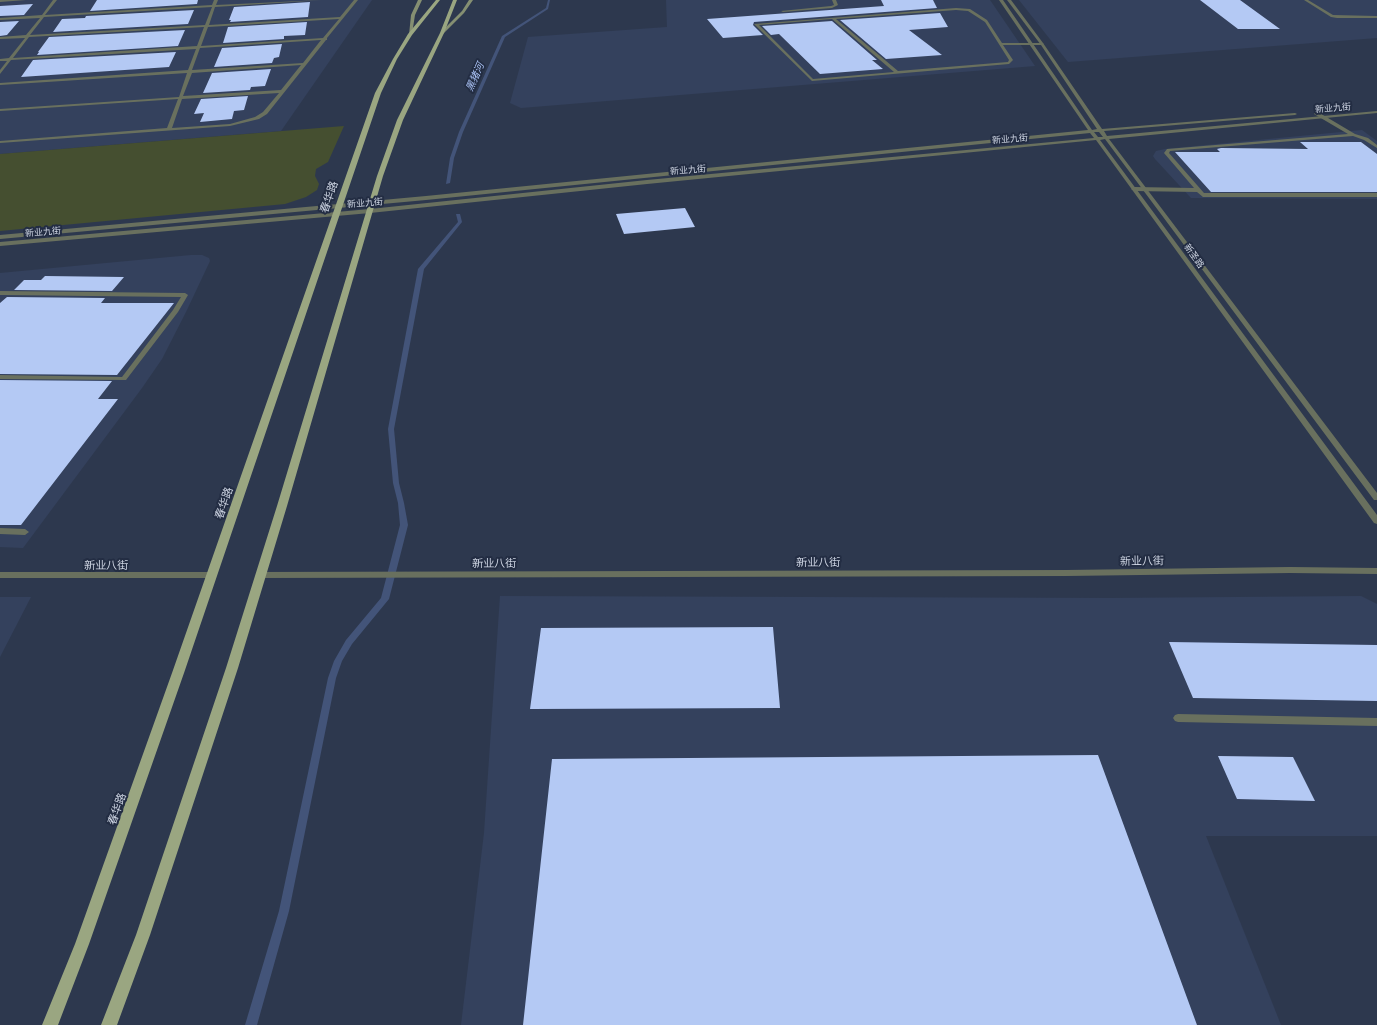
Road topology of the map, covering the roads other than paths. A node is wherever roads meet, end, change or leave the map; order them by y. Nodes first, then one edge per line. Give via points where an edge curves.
1 (24, 0) edge
2 (55, 0) edge
3 (216, 0) edge
4 (320, 0) edge
5 (356, 0) edge
6 (420, 0) edge
7 (438, 0) edge
8 (455, 0) edge
9 (471, 0) edge
10 (834, 0) edge
11 (1001, 0) edge
12 (1009, 0) edge
13 (1306, 0) edge
14 (0, 1) edge
15 (214, 6) junction
16 (783, 10) dead end
17 (43, 16) junction
18 (1377, 17) edge
19 (342, 18) junction
20 (832, 18) junction
21 (0, 19) edge
22 (207, 25) junction
23 (442, 33) junction
24 (410, 34) junction
25 (28, 37) junction
26 (0, 38) edge
27 (326, 39) junction
28 (1001, 44) junction
29 (1032, 44) junction
30 (1042, 44) junction
31 (200, 46) junction
32 (11, 59) junction
33 (0, 60) edge
34 (305, 64) junction
35 (191, 70) junction
36 (0, 73) edge
37 (898, 73) junction
38 (0, 84) edge
39 (283, 91) junction
40 (181, 97) junction
41 (1377, 107) edge
42 (0, 110) edge
43 (1377, 112) edge
44 (1316, 113) junction
45 (1324, 117) junction
46 (169, 129) junction
47 (1091, 131) junction
48 (1101, 131) junction
49 (1353, 135) junction
50 (1106, 137) junction
51 (1097, 139) junction
52 (0, 142) edge
53 (1377, 147) edge
54 (1134, 189) junction
55 (1146, 189) junction
56 (1198, 190) junction
57 (1377, 195) edge
58 (371, 207) junction
59 (337, 210) junction
60 (0, 238) edge
61 (0, 244) edge
62 (0, 293) edge
63 (0, 377) edge
64 (1377, 498) edge
65 (1377, 521) edge
66 (0, 531) edge
67 (25, 532) dead end
68 (1377, 571) edge
69 (0, 575) edge
70 (211, 575) junction
71 (260, 575) junction
72 (1178, 718) dead end
73 (1377, 722) edge
74 (50, 1025) edge
75 (109, 1025) edge

1 - 14 street
2 - 17 street
3 - 15 street
4 - 15 street
5 - 19 street
6 - 24 main road via 413,15
7 - 24 main road, 春华路
8 - 23 main road
9 - 23 main road
10 - 16 street via 836,5 832,8
11 - 29 street, 新圣路
12 - 30 street, 新圣路
13 - 18 street via 1337,18
15 - 17 street
15 - 22 street
17 - 21 street
17 - 25 street
19 - 22 street
19 - 27 street
20 - 28 street via 969,10 986,21
20 - 37 street
20 - 37 street via 756,24 812,80
22 - 25 street
22 - 31 street
23 - 58 main road via 400,120
24 - 59 main road, 春华路 via 378,94
25 - 26 street
25 - 32 street
27 - 31 street
27 - 34 street
28 - 29 street
28 - 37 street via 1011,60 1009,63
29 - 30 street
29 - 47 street, 新圣路
30 - 48 street, 新圣路
31 - 32 street
31 - 35 street
32 - 33 street
32 - 36 street
34 - 35 street
34 - 39 street
35 - 38 street
35 - 40 street
39 - 40 street
39 - 46 street via 257,118 230,125
40 - 42 street
40 - 46 street
41 - 44 street, 新业九街
43 - 45 street, 新业九街
44 - 45 street
44 - 48 street, 新业九街
45 - 49 street
45 - 50 street, 新业九街
46 - 52 street
47 - 48 street, 新业九街
47 - 51 street, 新圣路
47 - 58 street, 新业九街
48 - 50 street, 新圣路
49 - 53 street via 1366,139
49 - 56 street via 1169,150 1166,153 1168,157
50 - 51 street, 新业九街
50 - 55 street, 新圣路
51 - 54 street, 新圣路
51 - 58 street, 新业九街
54 - 55 street
54 - 65 street, 新圣路
55 - 56 street
55 - 64 street, 新圣路
56 - 57 street via 1203,195
58 - 59 street, 新业九街
58 - 59 street, 新业九街
58 - 71 main road
59 - 60 street, 新业九街
59 - 61 street, 新业九街
59 - 70 main road, 春华路
62 - 63 street via 185,295 176,311 124,379
66 - 67 street
68 - 71 street, 新业八街
69 - 70 street, 新业八街
70 - 74 main road, 春华路 via 82,944
71 - 75 main road via 186,809
72 - 73 street

